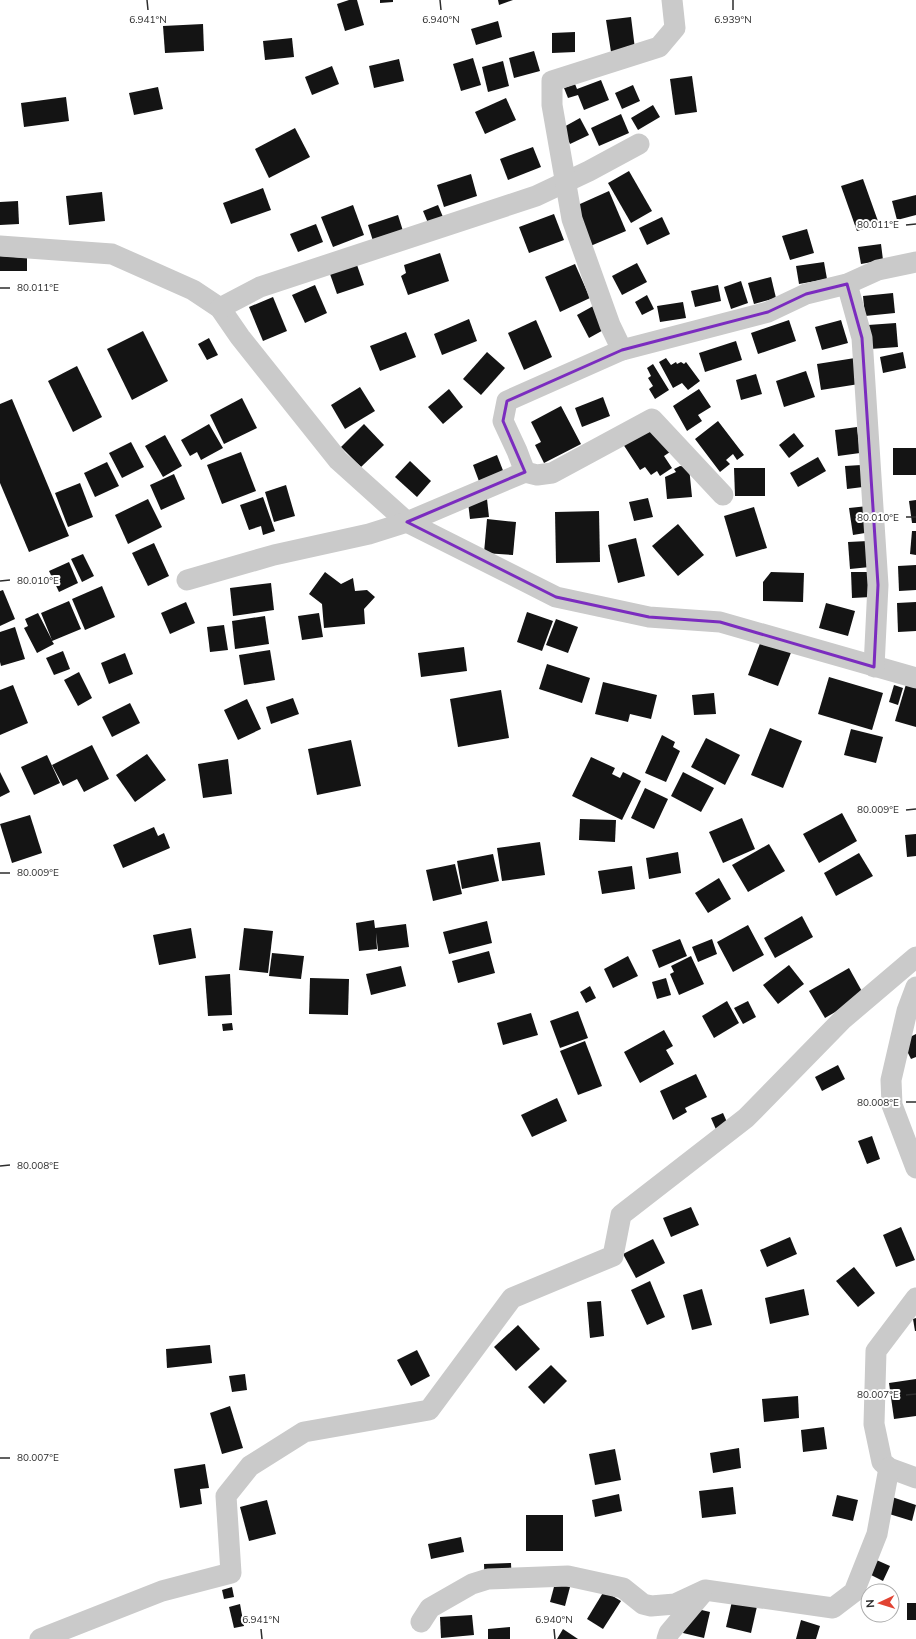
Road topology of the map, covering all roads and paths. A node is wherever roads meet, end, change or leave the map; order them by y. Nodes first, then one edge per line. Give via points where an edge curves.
1 (672, 0) edge
2 (639, 144) dead end
3 (564, 183) junction
4 (0, 246) edge
5 (916, 262) edge
6 (847, 284) junction
7 (220, 308) junction
8 (622, 350) junction
9 (525, 472) junction
10 (723, 495) dead end
11 (407, 522) junction
12 (187, 580) dead end
13 (874, 667) junction
14 (916, 678) edge
15 (916, 957) edge
16 (916, 987) edge
17 (916, 1168) edge
18 (916, 1298) edge
19 (889, 1468) junction
20 (916, 1478) edge
21 (705, 1590) junction
22 (421, 1622) dead end
23 (40, 1639) edge
24 (668, 1639) edge

1 - 3 street via 675,28 659,47 552,81 552,105
2 - 3 street
3 - 7 street via 536,196 260,287
3 - 8 street via 572,219 610,325
4 - 7 street via 112,254 193,290
5 - 6 street via 878,270
6 - 8 street via 806,294 768,312
6 - 13 street via 862,338 878,585
7 - 11 street via 338,460
8 - 9 street via 507,402 503,421
9 - 10 street via 536,476 552,473 652,418
9 - 11 street
11 - 12 street
11 - 13 street via 556,597 649,617 720,622
13 - 14 street
15 - 23 street via 843,1019 746,1118 621,1215 613,1256 512,1298 429,1410 304,1432 250,1466 226,1496 231,1573 162,1591
16 - 17 street via 907,1011 891,1080 892,1105
18 - 19 street via 876,1351 874,1424 882,1462
19 - 20 street
19 - 21 street via 877,1534 854,1592 833,1608
21 - 22 street via 675,1604 651,1606 643,1604 623,1588 568,1576 488,1579 472,1584 433,1606
21 - 24 street via 669,1633

